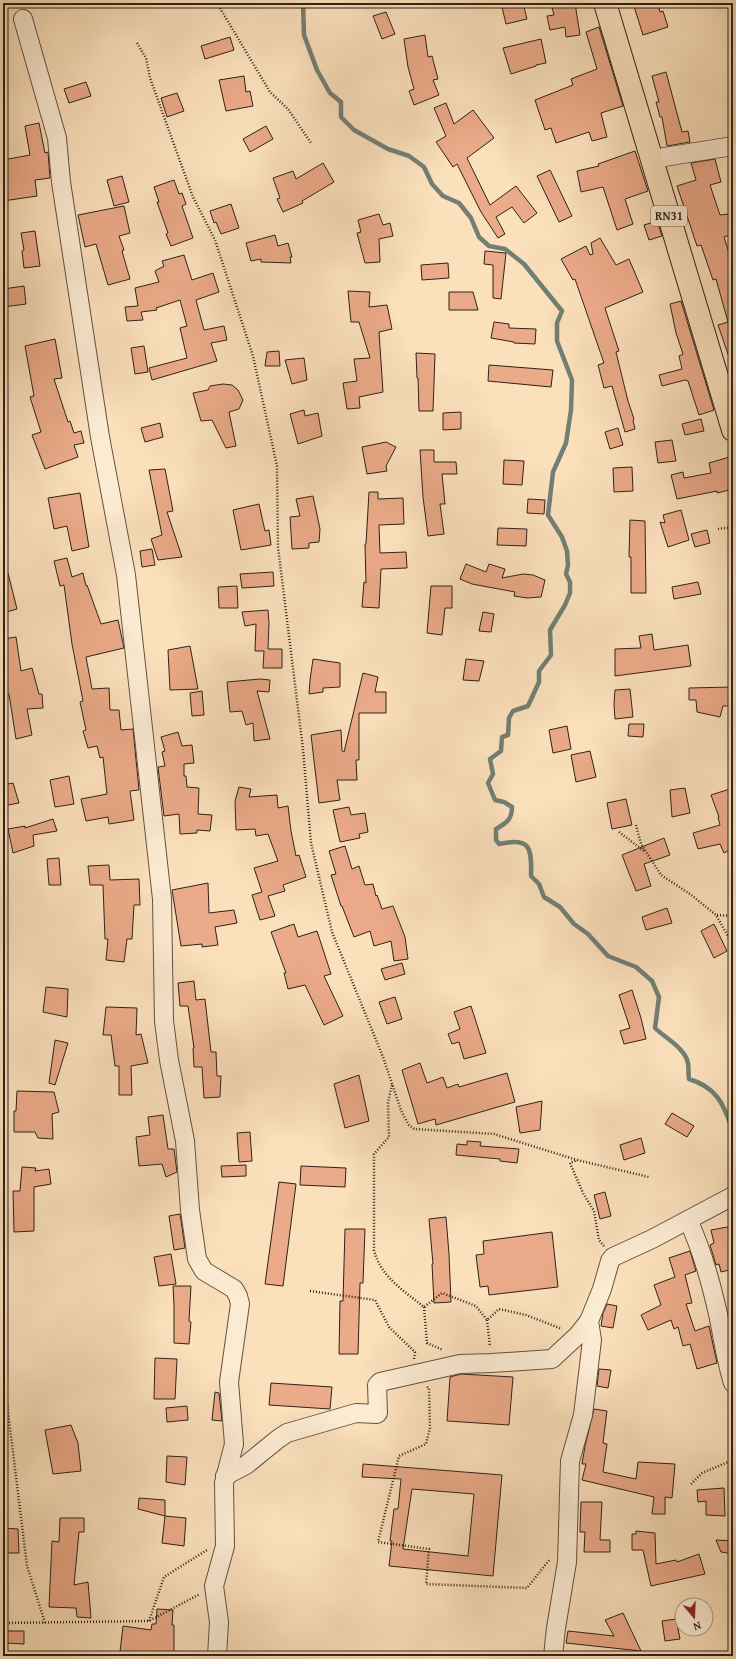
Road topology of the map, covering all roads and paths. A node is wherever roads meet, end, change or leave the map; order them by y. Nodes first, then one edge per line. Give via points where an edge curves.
1 (217, 3) edge
2 (605, 3) edge
3 (23, 19) dead end
4 (137, 43) dead end
5 (311, 143) dead end
6 (733, 146) edge
7 (652, 159) junction
8 (733, 430) edge
9 (733, 527) edge
10 (718, 529) dead end
11 (636, 825) dead end
12 (619, 832) dead end
13 (646, 852) junction
14 (716, 915) junction
15 (733, 916) edge
16 (733, 945) edge
17 (392, 1085) junction
18 (577, 1160) junction
19 (649, 1177) dead end
20 (733, 1196) edge
21 (688, 1220) junction
22 (3, 1239) edge
23 (613, 1257) junction
24 (3, 1265) edge
25 (310, 1292) dead end
26 (424, 1306) junction
27 (487, 1320) junction
28 (589, 1321) junction
29 (578, 1335) junction
30 (492, 1363) junction
31 (460, 1364) junction
32 (3, 1371) edge
33 (411, 1376) junction
34 (733, 1383) edge
35 (733, 1460) edge
36 (225, 1476) junction
37 (692, 1484) dead end
38 (568, 1537) junction
39 (226, 1538) junction
40 (214, 1586) junction
41 (148, 1621) junction
42 (45, 1623) junction
43 (3, 1624) edge
44 (217, 1656) edge
45 (553, 1656) edge

1 - 5 path via 270,92 288,110
2 - 7 main road, RN31
3 - 36 street via 57,138 61,182 100,437 126,575 162,899 164,1021 185,1141 190,1210 197,1259 204,1271 234,1289 240,1304 229,1382 234,1444
4 - 17 path via 146,58 150,78 193,197 215,240 253,356 278,466 278,547 303,749 311,844 332,932
6 - 7 street
7 - 8 main road, RN31
9 - 10 path
11 - 13 path
12 - 13 path
13 - 14 path via 661,875
14 - 15 path
14 - 16 path
17 - 18 path via 402,1113 414,1129 494,1134
17 - 26 path via 388,1102 389,1137 374,1154 374,1250 377,1262 392,1282
18 - 19 path
18 - 23 path via 570,1164 594,1211 599,1240
20 - 21 street
21 - 23 street
21 - 34 street via 700,1248
22 - 24 path
23 - 28 street
25 - 33 path via 375,1300 389,1327 415,1352
26 - 27 path via 442,1292 476,1306
26 - 31 path via 427,1343 454,1355
27 - 29 path via 499,1309 526,1315
27 - 30 path
28 - 29 street
28 - 38 street via 592,1340 583,1415 570,1461
29 - 30 street via 552,1359
30 - 31 street
31 - 33 street
32 - 42 path via 27,1566
33 - 36 street via 378,1383 377,1414 356,1413 287,1434 246,1466
33 - 38 path via 429,1388 430,1428 426,1444 399,1456 378,1542 429,1549 426,1584 527,1588
35 - 37 path via 702,1472
36 - 39 street
38 - 45 street via 567,1562
39 - 40 street
39 - 41 path via 164,1577
40 - 41 path
40 - 44 street via 219,1622
41 - 42 path
42 - 43 path

